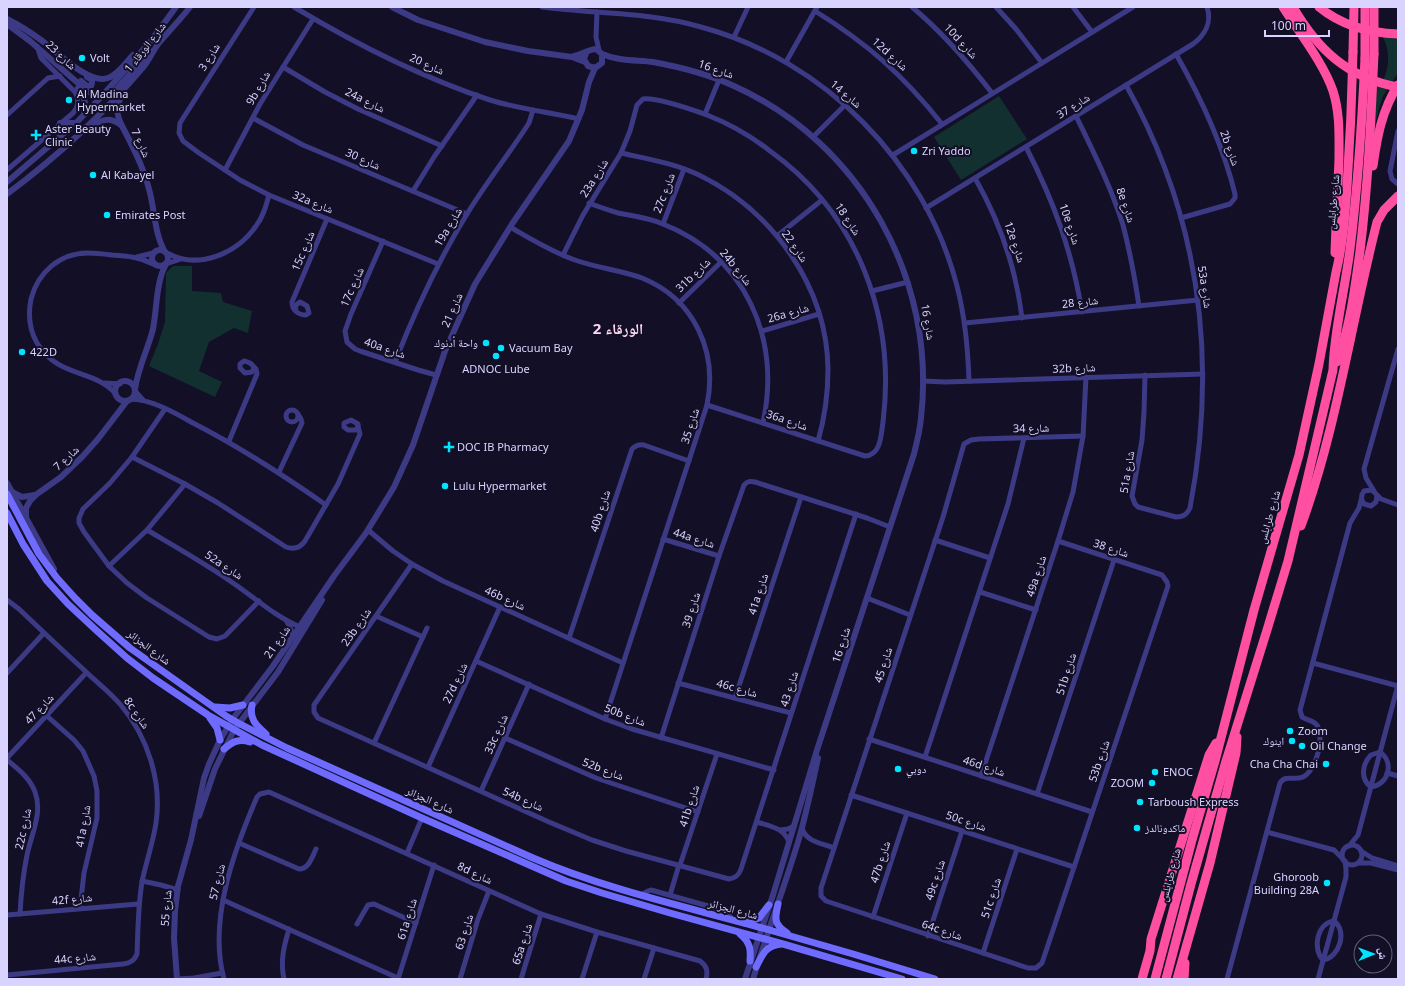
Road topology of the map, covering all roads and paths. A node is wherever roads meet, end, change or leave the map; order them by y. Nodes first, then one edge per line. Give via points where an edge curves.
1 (176, 7) edge
2 (190, 7) edge
3 (254, 7) edge
4 (294, 7) edge
5 (392, 7) edge
6 (542, 7) edge
7 (748, 7) edge
8 (912, 7) edge
9 (996, 7) edge
10 (1073, 7) edge
11 (1133, 7) edge
12 (1207, 7) edge
13 (1283, 7) edge
14 (1293, 7) edge
15 (1319, 7) edge
16 (1354, 7) edge
17 (1369, 8) edge
18 (816, 9) edge
19 (598, 12) junction
20 (313, 18) junction
21 (7, 19) edge
22 (7, 24) edge
23 (1092, 32) junction
24 (1398, 34) edge
25 (596, 37) junction
26 (734, 37) junction
27 (150, 42) junction
28 (37, 46) junction
29 (155, 50) junction
30 (588, 51) junction
31 (600, 52) junction
32 (1176, 54) junction
33 (48, 56) junction
34 (572, 57) junction
35 (618, 59) junction
36 (786, 62) junction
37 (602, 63) junction
38 (1042, 63) junction
39 (69, 64) junction
40 (586, 64) junction
41 (49, 65) junction
42 (283, 67) junction
43 (596, 68) junction
44 (60, 76) junction
45 (70, 77) junction
46 (48, 78) junction
47 (717, 79) junction
48 (589, 82) junction
49 (1126, 85) junction
50 (1398, 86) edge
51 (125, 88) junction
52 (992, 93) junction
53 (477, 95) junction
54 (102, 96) junction
55 (844, 104) junction
56 (636, 109) joint
57 (533, 110) junction
58 (7, 114) edge
59 (705, 114) junction
60 (84, 115) junction
61 (1076, 116) junction
62 (252, 118) junction
63 (578, 121) junction
64 (76, 122) junction
65 (60, 123) junction
66 (942, 124) junction
67 (122, 126) junction
68 (85, 130) junction
69 (1398, 131) edge
70 (814, 138) junction
71 (188, 144) joint
72 (442, 146) junction
73 (1026, 147) junction
74 (621, 153) junction
75 (893, 155) junction
76 (684, 169) junction
77 (7, 170) edge
78 (225, 170) junction
79 (975, 178) junction
80 (7, 182) edge
81 (1398, 184) edge
82 (413, 191) junction
83 (7, 194) edge
84 (270, 195) junction
85 (1396, 198) edge
86 (822, 200) junction
87 (590, 203) junction
88 (926, 208) junction
89 (467, 214) junction
90 (1181, 218) junction
91 (1364, 218) junction
92 (327, 219) junction
93 (663, 224) junction
94 (511, 225) junction
95 (777, 236) junction
96 (158, 238) junction
97 (383, 242) junction
98 (153, 253) junction
99 (166, 253) junction
100 (563, 255) junction
101 (134, 257) junction
102 (182, 259) junction
103 (721, 262) junction
104 (154, 264) junction
105 (166, 264) junction
106 (438, 264) junction
107 (1336, 272) junction
108 (160, 279) junction
109 (908, 280) junction
110 (297, 290) junction
111 (872, 291) junction
112 (1198, 300) junction
113 (302, 303) junction
114 (679, 303) junction
115 (1139, 306) junction
116 (296, 311) junction
117 (1082, 312) junction
118 (819, 314) junction
119 (1022, 318) junction
120 (965, 323) junction
121 (762, 331) junction
122 (347, 342) joint
123 (1398, 349) edge
124 (395, 362) junction
125 (253, 366) junction
126 (1333, 370) junction
127 (139, 372) junction
128 (248, 373) junction
129 (1203, 374) junction
130 (1145, 375) junction
131 (436, 376) junction
132 (1086, 377) junction
133 (969, 381) junction
134 (126, 382) junction
135 (104, 383) junction
136 (923, 383) junction
137 (120, 384) junction
138 (253, 385) junction
139 (135, 390) junction
140 (117, 396) junction
141 (129, 400) junction
142 (144, 400) junction
143 (707, 404) junction
144 (165, 409) junction
145 (118, 412) junction
146 (298, 414) junction
147 (292, 422) junction
148 (763, 423) junction
149 (358, 426) junction
150 (351, 431) junction
151 (296, 434) junction
152 (1083, 436) junction
153 (1024, 438) junction
154 (979, 439) joint
155 (356, 441) junction
156 (818, 441) junction
157 (229, 442) junction
158 (861, 455) joint
159 (132, 457) junction
160 (689, 461) junction
161 (279, 472) junction
162 (1366, 478) junction
163 (7, 483) edge
164 (185, 484) junction
165 (1364, 491) junction
166 (9, 493) edge
167 (1376, 493) junction
168 (37, 494) junction
169 (801, 497) junction
170 (1362, 500) junction
171 (1191, 503) joint
172 (1375, 504) junction
173 (326, 505) junction
174 (1369, 506) junction
175 (1398, 506) edge
176 (1358, 510) junction
177 (7, 513) edge
178 (856, 514) junction
179 (26, 520) junction
180 (10, 522) edge
181 (891, 526) junction
182 (147, 530) junction
183 (367, 531) junction
184 (663, 539) junction
185 (935, 540) junction
186 (1058, 541) junction
187 (719, 556) junction
188 (990, 558) junction
189 (1114, 560) junction
190 (1288, 561) junction
191 (412, 564) junction
192 (109, 566) junction
193 (336, 574) junction
194 (1158, 574) joint
195 (57, 578) junction
196 (980, 592) junction
197 (7, 600) edge
198 (867, 600) junction
199 (259, 601) junction
200 (500, 607) junction
201 (1036, 610) junction
202 (910, 615) junction
203 (376, 616) junction
204 (286, 621) junction
205 (300, 627) junction
206 (427, 628) dead end
207 (44, 633) junction
208 (423, 637) junction
209 (293, 638) junction
210 (569, 638) junction
211 (295, 646) junction
212 (476, 661) junction
213 (623, 663) junction
214 (1313, 663) junction
215 (7, 673) edge
216 (86, 673) junction
217 (678, 683) junction
218 (529, 684) junction
219 (1398, 686) edge
220 (735, 698) junction
221 (316, 702) joint
222 (243, 705) junction
223 (252, 705) junction
224 (214, 707) junction
225 (791, 713) junction
226 (208, 715) junction
227 (47, 716) junction
228 (605, 719) junction
229 (235, 722) junction
230 (1237, 726) junction
231 (230, 728) junction
232 (1221, 735) junction
233 (505, 738) junction
234 (660, 738) junction
235 (269, 739) junction
236 (869, 739) junction
237 (220, 740) junction
238 (821, 741) junction
239 (374, 743) junction
240 (262, 745) junction
241 (224, 749) junction
242 (1380, 752) junction
243 (716, 754) junction
244 (925, 757) junction
245 (7, 759) edge
246 (428, 767) junction
247 (774, 770) junction
248 (1387, 773) junction
249 (981, 776) junction
250 (1398, 776) edge
251 (1370, 787) junction
252 (481, 791) junction
253 (1037, 794) junction
254 (851, 795) junction
255 (255, 801) joint
256 (698, 812) junction
257 (1092, 812) junction
258 (907, 813) junction
259 (422, 818) junction
260 (757, 822) junction
261 (794, 826) junction
262 (802, 828) junction
263 (780, 830) junction
264 (962, 831) junction
265 (1267, 832) junction
266 (1358, 835) junction
267 (191, 840) junction
268 (811, 840) junction
269 (789, 842) junction
270 (239, 843) junction
271 (797, 843) junction
272 (1348, 847) junction
273 (316, 848) dead end
274 (834, 848) junction
275 (1018, 849) junction
276 (1334, 850) junction
277 (1360, 850) junction
278 (407, 853) junction
279 (1344, 860) junction
280 (1357, 864) junction
281 (434, 865) junction
282 (680, 865) junction
283 (1398, 866) edge
284 (1074, 867) junction
285 (741, 869) joint
286 (1398, 870) edge
287 (1346, 877) junction
288 (142, 881) junction
289 (178, 888) junction
290 (489, 891) junction
291 (670, 895) junction
292 (641, 896) junction
293 (222, 900) junction
294 (830, 903) joint
295 (138, 904) junction
296 (778, 904) junction
297 (770, 905) junction
298 (80, 908) junction
299 (20, 914) junction
300 (542, 914) junction
301 (7, 915) edge
302 (872, 917) junction
303 (730, 919) junction
304 (1334, 921) junction
305 (416, 922) junction
306 (743, 923) junction
307 (357, 924) dead end
308 (288, 929) junction
309 (765, 929) junction
310 (734, 931) junction
311 (597, 932) junction
312 (928, 936) junction
313 (794, 937) junction
314 (761, 938) junction
315 (1151, 939) junction
316 (1187, 943) junction
317 (783, 944) junction
318 (654, 948) junction
319 (137, 950) joint
320 (983, 953) junction
321 (1044, 959) joint
322 (1323, 960) junction
323 (750, 961) junction
324 (756, 967) junction
325 (222, 973) junction
326 (7, 975) edge
327 (192, 978) edge
328 (177, 979) edge
329 (224, 979) edge
330 (284, 979) edge
331 (398, 979) edge
332 (460, 979) edge
333 (521, 979) edge
334 (582, 979) edge
335 (644, 979) edge
336 (706, 979) edge
337 (745, 979) edge
338 (753, 979) edge
339 (902, 979) edge
340 (935, 979) edge
341 (1137, 979) edge
342 (1142, 979) edge
343 (1155, 979) edge
344 (1166, 979) edge
345 (1177, 979) edge
346 (1184, 979) edge
347 (1227, 979) edge
348 (1318, 979) edge

1 - 27 street, شارع الورقاء 1
2 - 29 street, شارع الورقاء 1
3 - 71 street, شارع 3 via 182,119 179,133
4 - 20 street, شارع 20
5 - 34 street via 425,23 485,42
6 - 19 street, شارع 14
7 - 26 street
8 - 52 street, 10d شارع via 956,48
9 - 38 street
10 - 23 street
11 - 23 street
12 - 32 street, شارع 37 via 1209,19 1204,34
13 - 107 highway via 1322,68 1336,102 1339,133
14 - 50 highway, bridge via 1309,32 1332,57 1360,75
15 - 24 highway via 1356,27
16 - 107 highway, شارع طرابلس, bridge via 1346,205
17 - 91 highway, bridge via 1374,54
17 - 126 highway, شارع طرابلس, bridge via 1354,218 1334,348
18 - 36 street
18 - 66 street, 12d شارع via 879,56
19 - 25 street
19 - 26 street, شارع 14 via 667,19 701,26
20 - 42 street, 9b شارع
20 - 53 street, شارع 20 via 394,60
21 - 39 street, شارع 23 via 35,36
22 - 28 street, شارع 23
23 - 38 street
25 - 30 street
25 - 31 street
26 - 36 street, شارع 14
27 - 39 street, شارع 23 via 108,78 93,76
27 - 54 street, شارع الورقاء 1
28 - 33 street, شارع 23
28 - 41 street via 40,56
29 - 51 street, شارع الورقاء 1
29 - 54 street via 144,58 114,92
30 - 31 street
30 - 34 street
30 - 40 street via 584,59
31 - 35 street, شارع 16
31 - 37 street
32 - 49 street, شارع 37
32 - 90 street, 2b شارع via 1207,114 1235,194 1230,204
33 - 39 street via 86,86 92,85 91,78 76,71
33 - 45 street, شارع 23
34 - 40 street
35 - 37 street, شارع 16
35 - 47 street, شارع 16 via 667,65
36 - 55 street, شارع 14
37 - 43 street
38 - 52 street
40 - 43 street
40 - 48 street, شارع 21
41 - 44 street
41 - 46 street
42 - 62 street, 9b شارع
42 - 72 street, 24a شارع via 358,109
43 - 48 street, شارع 21
44 - 46 street
44 - 65 street via 75,92 78,101 74,111
45 - 54 street, شارع 23 via 87,91
45 - 60 street via 84,98
46 - 58 street
47 - 59 street
47 - 70 street, شارع 16 via 767,104
48 - 63 street, شارع 21
49 - 61 street, شارع 37
49 - 90 street, 53a شارع via 1152,137
50 - 91 highway via 1384,112 1379,130
51 - 67 street, شارع 7 via 116,108
51 - 68 street, شارع الورقاء 1
52 - 66 street
53 - 57 street, شارع 20
53 - 72 street
54 - 60 street, شارع الورقاء 1
55 - 70 street
55 - 75 street, شارع 14
56 - 59 street, شارع 18 via 639,102 647,99
56 - 74 street, 23a شارع
57 - 63 street, شارع 20
57 - 89 street, 19a شارع via 529,123
59 - 86 street, شارع 18 via 739,130 771,151 796,171
60 - 64 street, شارع الورقاء 1
61 - 73 street, شارع 37
61 - 115 street, 8e شارع via 1104,175 1123,225
62 - 78 street, 9b شارع
62 - 82 street, شارع 30 via 303,145
63 - 94 street, شارع 21 via 562,152
64 - 65 street
64 - 80 street, شارع الورقاء 1
65 - 77 street
66 - 75 street
67 - 68 street, شارع 7 via 113,120 104,119
67 - 96 street, شارع 7 via 147,182
68 - 83 street, شارع الورقاء 1
69 - 81 street via 1390,170 1392,179
70 - 109 street, شارع 16 via 850,175 876,210
71 - 78 street, 32a شارع
72 - 82 street
73 - 79 street, شارع 37
73 - 117 street, 10e شارع via 1064,233
74 - 76 street, شارع 22
74 - 87 street, 23a شارع
75 - 88 street, شارع 14
76 - 93 street, 27c شارع
76 - 95 street, شارع 22 via 714,183 737,198
78 - 84 street, 32a شارع
79 - 88 street, شارع 37
79 - 119 street, 12e شارع via 1003,236 1016,283
82 - 89 street, شارع 30
84 - 92 street, 32a شارع
84 - 102 street via 256,226 238,245 214,257
85 - 190 highway via 1377,222 1330,429 1308,507
86 - 95 street
86 - 111 street, شارع 18 via 852,243
87 - 93 street, 24b شارع via 607,210
87 - 100 street, 23a شارع
88 - 120 street, شارع 14 via 952,270
89 - 106 street, 19a شارع
90 - 112 street, 53a شارع
91 - 126 highway via 1357,275 1341,349
92 - 97 street, 32a شارع
92 - 110 street, 15c شارع
93 - 103 street, 24b شارع via 696,240
94 - 100 street, شارع 35
94 - 131 street, شارع 21 via 475,284
95 - 118 street, شارع 22 via 802,273
96 - 98 street, شارع 7
96 - 99 street, شارع 7
97 - 106 street, 32a شارع
97 - 122 street, 17c شارع via 356,300 345,331
98 - 99 street via 159,250
98 - 101 street
98 - 104 street via 151,258
99 - 102 street
99 - 105 street
100 - 114 street, شارع 35 via 585,264 644,279
101 - 104 street
101 - 135 street via 88,253 66,257 44,273 35,287 32,298 29,315 31,330 46,355 63,368
102 - 105 street
103 - 114 street, 31b شارع
103 - 121 street, 24b شارع via 742,288
104 - 105 street via 160,267
104 - 108 street
105 - 108 street
106 - 124 street, 19a شارع via 412,318
107 - 232 highway, شارع طرابلس via 1318,371 1298,455
108 - 127 street via 153,327
109 - 111 street
109 - 136 street, شارع 16 via 919,326
110 - 113 street
110 - 116 street, 15c شارع via 292,302 292,307
111 - 158 street, شارع 18 via 884,343 885,404 877,450 870,456
112 - 115 street, شارع 28
112 - 129 street, 53a شارع
113 - 116 street via 296,304
113 - 116 street via 309,308 308,314 302,315
114 - 143 street, شارع 35 via 700,331 707,353 710,385
115 - 117 street, شارع 28
117 - 119 street, شارع 28
118 - 121 street, 26a شارع
118 - 156 street, شارع 22 via 824,331 828,368 826,405
119 - 120 street, شارع 28
120 - 133 street, شارع 14
121 - 148 street, 24b شارع via 769,378
122 - 124 street, 40a شارع via 355,349
123 - 162 street via 1365,466
124 - 131 street, 40a شارع
125 - 128 street via 252,372
125 - 128 street via 247,362 240,364 240,368
125 - 138 street via 257,374
126 - 190 highway, شارع طرابلس
127 - 134 street
127 - 139 street
128 - 138 street
129 - 130 street, 32b شارع
129 - 171 street, 53a شارع via 1201,441
130 - 132 street, 32b شارع
130 - 171 street, 51a شارع via 1143,426 1133,500 1138,507 1176,517 1185,515
131 - 183 street, شارع 21 via 407,459 394,487
132 - 133 street, 32b شارع
132 - 152 street, 49a شارع
133 - 136 street, 32b شارع
134 - 137 street
134 - 139 street via 131,383
135 - 137 street
135 - 140 street
136 - 181 street, شارع 16 via 921,420 914,454
137 - 140 street via 116,390
138 - 157 street
139 - 141 street
139 - 142 street
140 - 141 street via 121,400
140 - 145 street
141 - 142 street
141 - 145 street, شارع 7
142 - 144 street
143 - 148 street, 36a شارع
143 - 160 street, شارع 35
144 - 157 street
144 - 159 street
145 - 168 street, شارع 7 via 82,457 61,477
146 - 147 street via 298,418
146 - 147 street via 292,410 286,412 286,418
146 - 151 street via 302,423
147 - 151 street
148 - 156 street, 36a شارع
149 - 150 street via 356,430
149 - 150 street via 354,421 346,421 344,427
149 - 155 street via 360,434
150 - 155 street
151 - 161 street
152 - 153 street, شارع 34
152 - 186 street, 49a شارع via 1076,480
153 - 154 street, شارع 34
153 - 188 street via 1008,504
154 - 185 street, شارع 45 via 967,441 962,448
155 - 173 street via 343,474
156 - 158 street, 36a شارع
157 - 161 street
159 - 164 street
159 - 192 street via 83,509 79,518 81,528
160 - 184 street, شارع 35
160 - 210 street, 40b شارع via 640,444 632,449
161 - 173 street
162 - 165 street
162 - 167 street
163 - 166 street
164 - 173 street via 281,545 295,549 303,544
164 - 182 street
165 - 167 street
165 - 170 street
166 - 168 street via 22,497
166 - 179 street
166 - 195 main road, شارع الجزائر via 39,554
167 - 172 street via 1378,500
167 - 175 street
168 - 179 street, شارع 7 via 27,506
169 - 178 street
169 - 187 street, شارع 39 via 751,481 747,482 742,489
169 - 220 street, 41a شارع
170 - 174 street
170 - 176 street
172 - 174 street
172 - 175 street
174 - 176 street
176 - 214 street via 1350,523
177 - 180 main road, شارع الجزائر
178 - 181 street
178 - 225 street, شارع 43
179 - 195 street
180 - 226 main road, شارع الجزائر via 40,571 68,604 127,658
181 - 198 street, شارع 16
182 - 192 street
182 - 199 street, 52a شارع
183 - 191 street, 46b شارع
183 - 193 street, شارع 21
184 - 187 street, 44a شارع
184 - 213 street, شارع 35
185 - 188 street
185 - 202 street, شارع 45
186 - 189 street, شارع 38
186 - 201 street, 49a شارع
187 - 217 street, شارع 39
188 - 196 street
189 - 194 street, شارع 38
189 - 253 street, 51b شارع
190 - 230 highway, شارع طرابلس
191 - 200 street, 46b شارع
191 - 203 street, 23b شارع
192 - 199 street via 137,591 213,639 225,636
193 - 205 street, شارع 21
193 - 211 street, شارع 21
194 - 257 street, 53b شارع via 1165,578 1167,590
195 - 224 main road, شارع الجزائر via 92,615 130,648
196 - 201 street
196 - 244 street
197 - 207 street, 8c شارع
198 - 202 street
198 - 238 street, شارع 16
199 - 204 street, 52a شارع
200 - 210 street, 46b شارع
200 - 212 street, 27d شارع
201 - 249 street, 49a شارع
202 - 236 street, شارع 45
203 - 208 street
203 - 221 street, 23b شارع
204 - 205 street, 52a شارع
204 - 209 street
205 - 209 street, شارع 21
205 - 211 street via 302,632
206 - 208 street
207 - 215 street
207 - 216 street, 8c شارع
208 - 239 street
209 - 222 street, شارع 21
210 - 213 street, 46b شارع
211 - 223 street, شارع 21
212 - 218 street, 50b شارع
212 - 246 street, 27d شارع
213 - 228 street, شارع 35
214 - 219 street
214 - 265 street via 1300,713 1317,726 1318,752 1306,775 1281,781
216 - 227 street, شارع 47
216 - 288 street, 8c شارع via 129,715 143,739 153,766 157,794 156,822
217 - 220 street, 46c شارع
217 - 234 street, شارع 39
218 - 228 street, 50b شارع
218 - 233 street, 33c شارع
219 - 242 street
220 - 225 street, 46c شارع
221 - 239 street, 54b شارع via 313,708 318,718
222 - 224 main road
222 - 229 street, شارع 21
223 - 229 street, شارع 21
223 - 235 main road via 253,720
224 - 229 main road, شارع الجزائر
225 - 247 street, شارع 43
226 - 231 main road, شارع الجزائر
226 - 237 main road via 217,728
227 - 245 street, شارع 47
227 - 298 street, 41a شارع via 83,751 94,776 97,791 97,818 84,873
228 - 234 street, 50b شارع
229 - 231 street, شارع 55
229 - 235 main road, شارع الجزائر
230 - 316 highway via 1236,753 1217,835
230 - 344 highway, شارع طرابلس
231 - 237 street, شارع 55
231 - 240 main road, شارع الجزائر
231 - 241 street, شارع 55
232 - 315 highway via 1209,755
232 - 343 highway, شارع طرابلس
233 - 252 street, 33c شارع
233 - 256 street, 52b شارع via 596,778
234 - 243 street, 50b شارع
235 - 292 main road, شارع الجزائر via 550,865
236 - 244 street, 46d شارع
236 - 254 street, شارع 45
237 - 267 street, شارع 55 via 204,778
238 - 261 street, شارع 16
238 - 262 street, شارع 16
239 - 246 street, 54b شارع
240 - 241 main road via 239,740
240 - 259 main road, شارع الجزائر
241 - 267 street, شارع 55
242 - 248 street via 1388,763
242 - 251 street
242 - 251 street via 1371,755 1365,764 1364,778
243 - 247 street, 50b شارع
243 - 256 street, 41b شارع
244 - 249 street, 46d شارع
245 - 299 street, 22c شارع via 30,782 38,802 23,877
246 - 252 street, 54b شارع
247 - 260 street, شارع 43
248 - 250 street
248 - 251 street via 1381,783
249 - 253 street, 46d شارع
251 - 266 street
252 - 282 street, 54b شارع via 592,840
253 - 257 street, 46d شارع
254 - 258 street, 50c شارع
254 - 274 street, شارع 45
255 - 270 street, شارع 57
255 - 278 street, 8d شارع via 260,794 269,792
256 - 282 street, 41b شارع
257 - 284 street, 53b شارع
258 - 264 street, 50c شارع
258 - 302 street, 47b شارع
259 - 278 street
259 - 310 main road, شارع الجزائر via 546,873 584,887
260 - 263 street
260 - 285 street, شارع 43
261 - 263 street
261 - 269 street, شارع 16
262 - 268 street
262 - 271 street, شارع 16
263 - 269 street
264 - 275 street, 50c شارع
264 - 312 street, 49c شارع
265 - 276 street
265 - 347 street
266 - 272 street
266 - 277 street
267 - 289 street, شارع 55
268 - 271 street
268 - 274 street
269 - 297 street, شارع 16
270 - 273 street via 299,869 308,866
270 - 293 street, شارع 57
271 - 296 street, شارع 16
272 - 276 street
272 - 277 street via 1354,846
272 - 279 street via 1343,851
274 - 294 street, شارع 45 via 820,892 823,899
275 - 284 street, 50c شارع
275 - 320 street, 51c شارع
276 - 279 street
277 - 280 street via 1362,856
277 - 283 street via 1372,858
278 - 281 street, 8d شارع
279 - 280 street via 1350,865
279 - 287 street
280 - 286 street via 1371,862
280 - 287 street
281 - 290 street, 8d شارع
281 - 305 street, 61a شارع
282 - 285 street, 54b شارع via 730,879 735,878
282 - 291 street, 41b شارع
284 - 321 street, 53b شارع
287 - 304 street
288 - 289 street
288 - 295 street, 8c شارع
289 - 328 street, شارع 55 via 174,938
290 - 300 street, 8d شارع
290 - 332 street, شارع 63
291 - 292 street via 650,890
291 - 303 street via 726,910 730,913
292 - 303 main road, شارع الجزائر
293 - 308 street
293 - 325 street, شارع 57 via 219,935
294 - 302 street, 64c شارع
295 - 298 street, 42f شارع
295 - 319 street, 8c شارع
296 - 309 street, شارع 16
296 - 313 main road via 777,924
297 - 306 main road via 759,918
297 - 309 street, شارع 16
298 - 299 street, 42f شارع
299 - 301 street, 42f شارع
300 - 311 street, 8d شارع
300 - 333 street, 65a شارع
302 - 312 street, 64c شارع
303 - 306 main road, شارع الجزائر
304 - 322 street
304 - 322 street via 1325,925 1318,937 1318,952
304 - 322 street via 1341,932 1340,944 1334,955
305 - 307 street via 374,904 368,905
305 - 331 street, 61a شارع
306 - 309 main road, شارع الجزائر
308 - 330 street via 282,956
308 - 331 street
309 - 313 main road, شارع الجزائر
309 - 314 street, شارع 16
310 - 314 main road, شارع الجزائر
310 - 323 main road via 749,944
311 - 318 street, 8d شارع
311 - 334 street
312 - 320 street, 64c شارع
313 - 340 main road, شارع الجزائر
314 - 317 main road, شارع الجزائر
314 - 323 street
314 - 324 street
315 - 341 highway
315 - 342 highway
316 - 345 highway
316 - 346 highway
317 - 324 main road via 767,948
317 - 339 main road, شارع الجزائر
318 - 335 street
318 - 336 street, 8d شارع via 704,964 707,968
319 - 326 street, 44c شارع via 135,958 128,963
320 - 321 street, 64c شارع via 1032,969 1040,966
322 - 348 street
323 - 337 street
324 - 338 street
325 - 327 street
325 - 329 street, شارع 57
327 - 328 street

